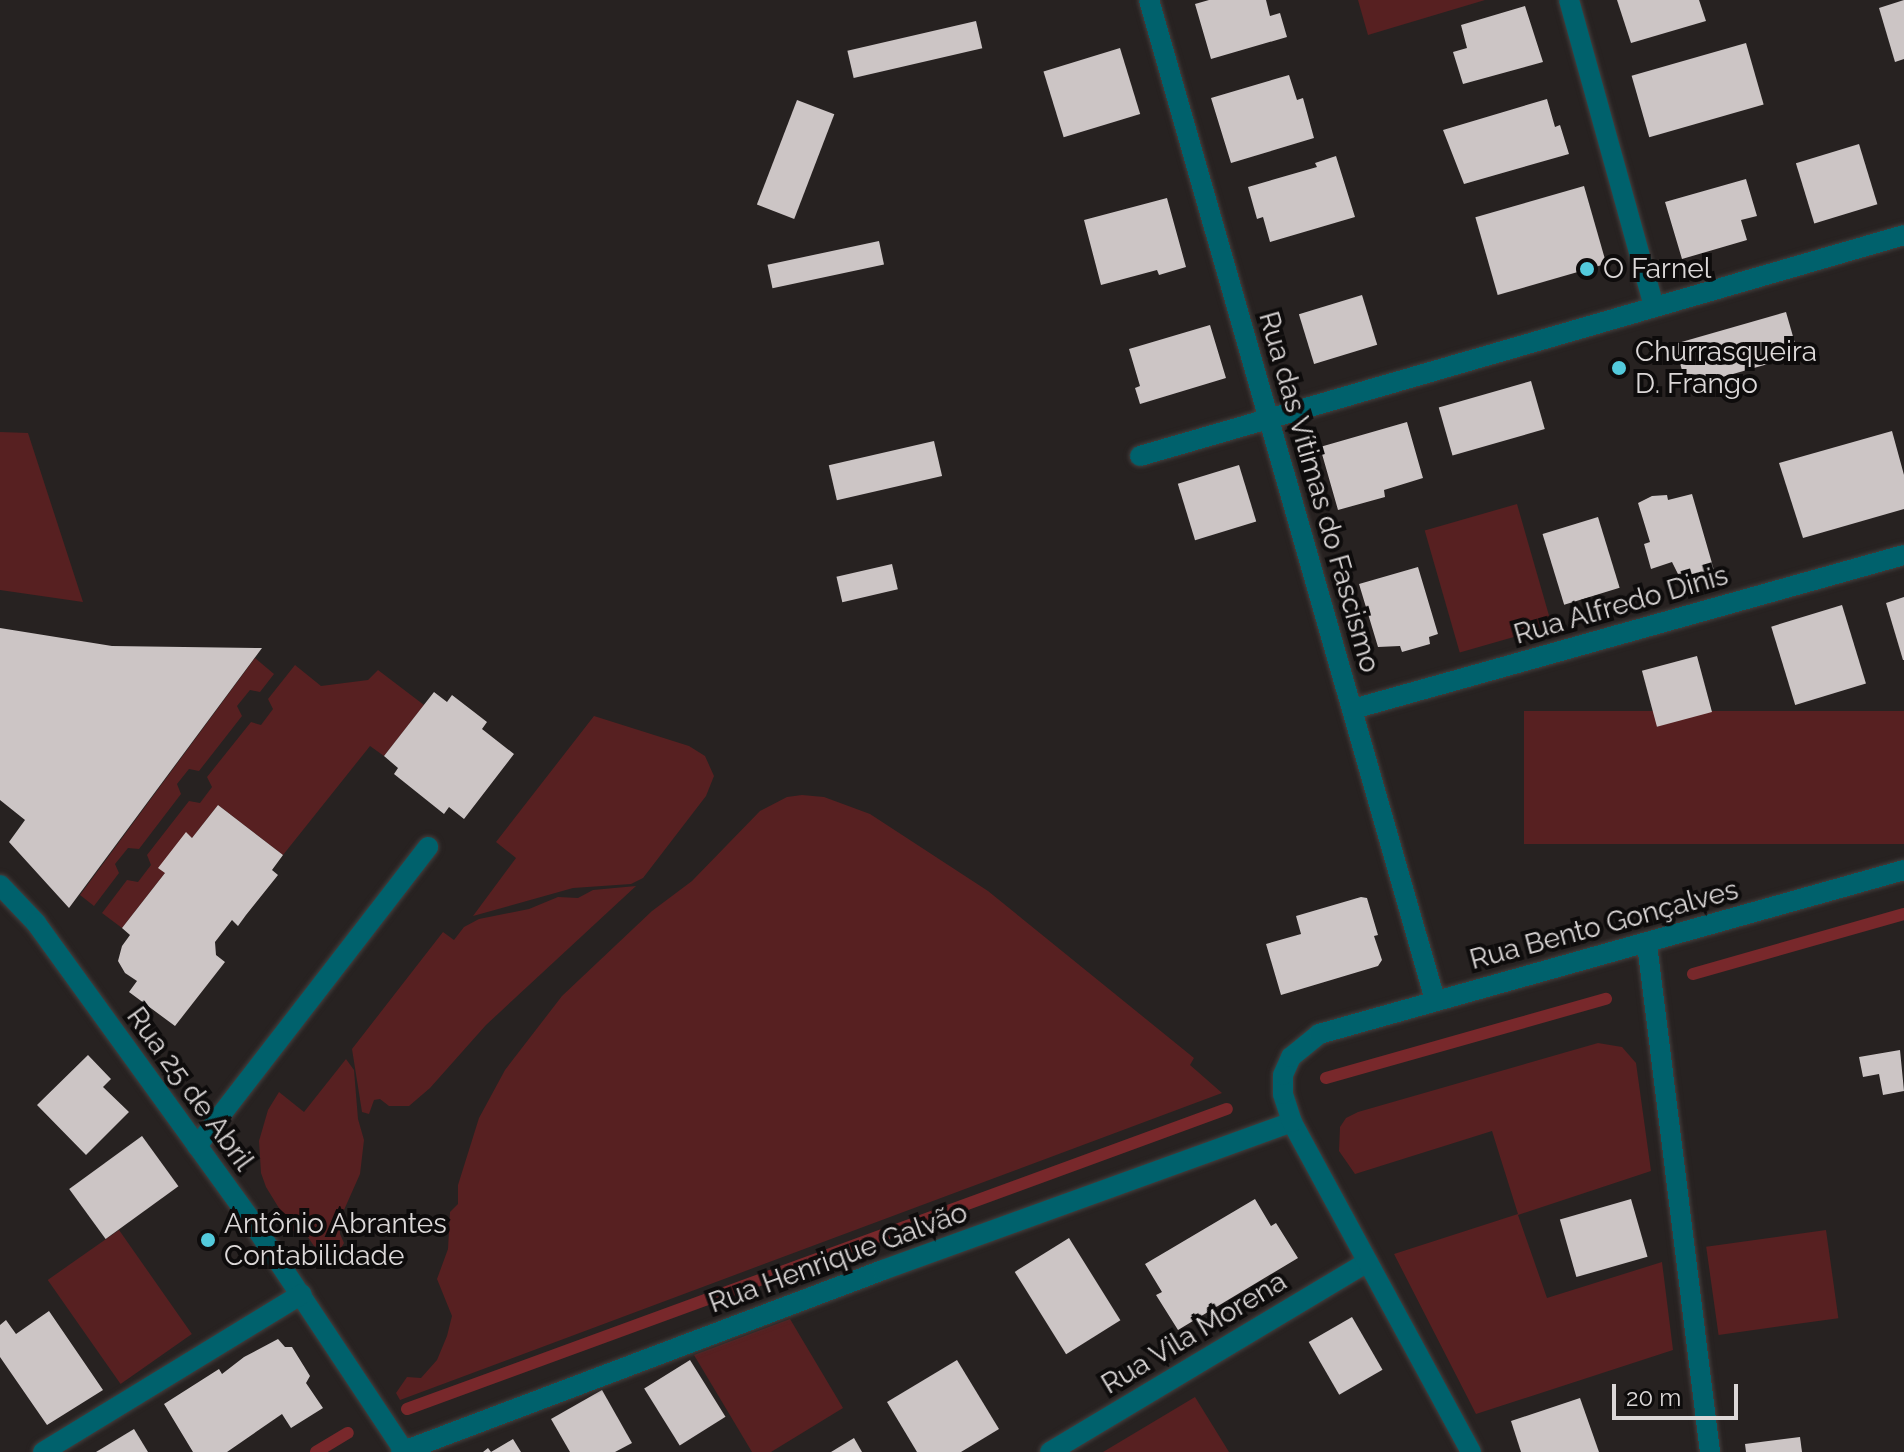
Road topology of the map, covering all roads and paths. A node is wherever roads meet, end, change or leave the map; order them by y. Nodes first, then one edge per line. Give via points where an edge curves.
1 (1149, 0) edge
2 (1569, 0) edge
3 (1904, 235) edge
4 (1654, 306) junction
5 (1268, 420) junction
6 (1140, 456) dead end
7 (1904, 555) edge
8 (1353, 709) junction
9 (428, 847) dead end
10 (1904, 870) edge
11 (0, 885) edge
12 (1647, 944) junction
13 (1435, 1000) junction
14 (1292, 1122) junction
15 (197, 1146) junction
16 (1368, 1262) junction
17 (302, 1294) junction
18 (43, 1452) edge
19 (404, 1452) edge
20 (1050, 1452) edge
21 (1471, 1452) edge
22 (1710, 1452) edge

1 - 5 street, Rua das Vítimas do Fascismo
2 - 4 street
3 - 4 street
4 - 5 street
5 - 6 street
5 - 8 street, Rua das Vítimas do Fascismo
7 - 8 street, Rua Alfredo Dinis
8 - 13 street, Rua das Vítimas do Fascismo
9 - 15 street
10 - 12 street, Rua Bento Gonçalves
11 - 15 street, Rua 25 de Abril via 36,923
12 - 13 street, Rua Bento Gonçalves
12 - 22 street
13 - 14 street, Rua Bento Gonçalves via 1319,1034 1291,1057 1283,1075 1283,1094
14 - 16 street
14 - 19 street, Rua Henrique Galvão
15 - 17 street, Rua 25 de Abril
16 - 20 street, Rua Vila Morena
16 - 21 street
17 - 18 street
17 - 19 street, Rua 25 de Abril

